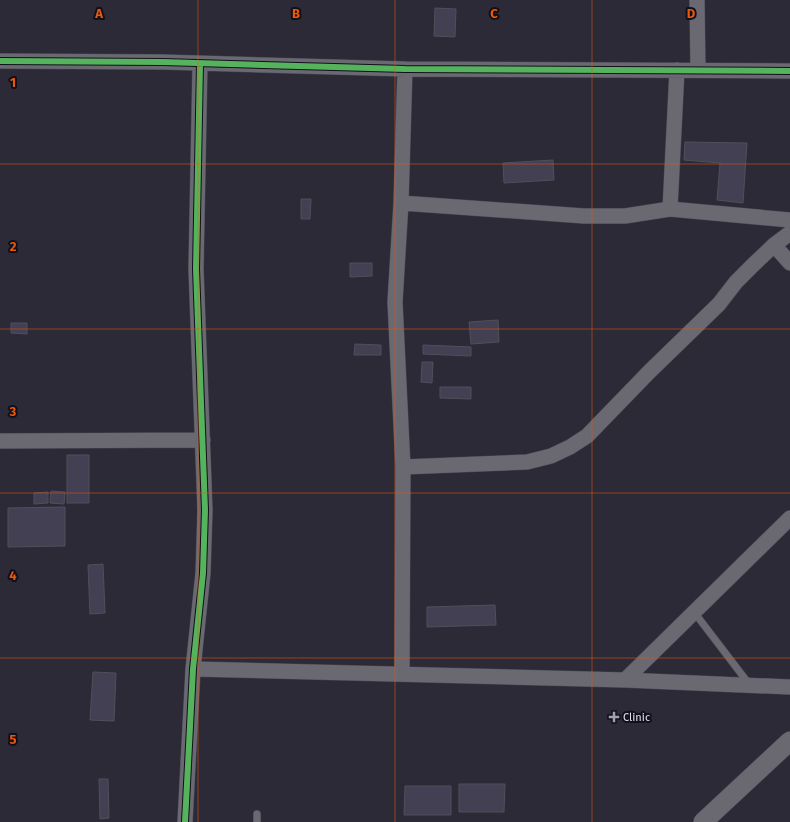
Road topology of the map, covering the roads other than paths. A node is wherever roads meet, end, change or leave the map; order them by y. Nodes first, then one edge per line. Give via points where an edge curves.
1 (697, 0) edge
2 (0, 61) edge
3 (200, 64) junction
4 (405, 68) junction
5 (677, 70) junction
6 (698, 70) junction
7 (790, 71) edge
8 (401, 203) junction
9 (670, 209) junction
10 (790, 220) edge
11 (790, 234) edge
12 (774, 246) junction
13 (790, 263) edge
14 (203, 440) junction
15 (0, 441) edge
16 (403, 467) junction
17 (790, 518) edge
18 (694, 612) junction
19 (194, 669) junction
20 (402, 674) junction
21 (625, 680) junction
22 (750, 686) junction
23 (790, 687) edge
24 (790, 741) edge
25 (257, 814) dead end
26 (185, 822) edge
27 (257, 822) edge
28 (703, 822) edge

1 - 6 street
2 - 3 street
3 - 4 street
3 - 14 street via 196,269
4 - 5 street
4 - 8 street
5 - 6 street
5 - 9 street
6 - 7 street
8 - 9 street via 584,216 625,216
8 - 16 street via 395,302
9 - 10 street
11 - 12 street
12 - 13 street
12 - 16 street via 587,436 570,448 527,462
14 - 15 street
14 - 19 street via 203,573
16 - 20 street
17 - 18 street
18 - 21 street
18 - 22 lane
19 - 20 street
19 - 26 street
20 - 21 street
21 - 22 street
22 - 23 street
24 - 28 street
25 - 27 lane

